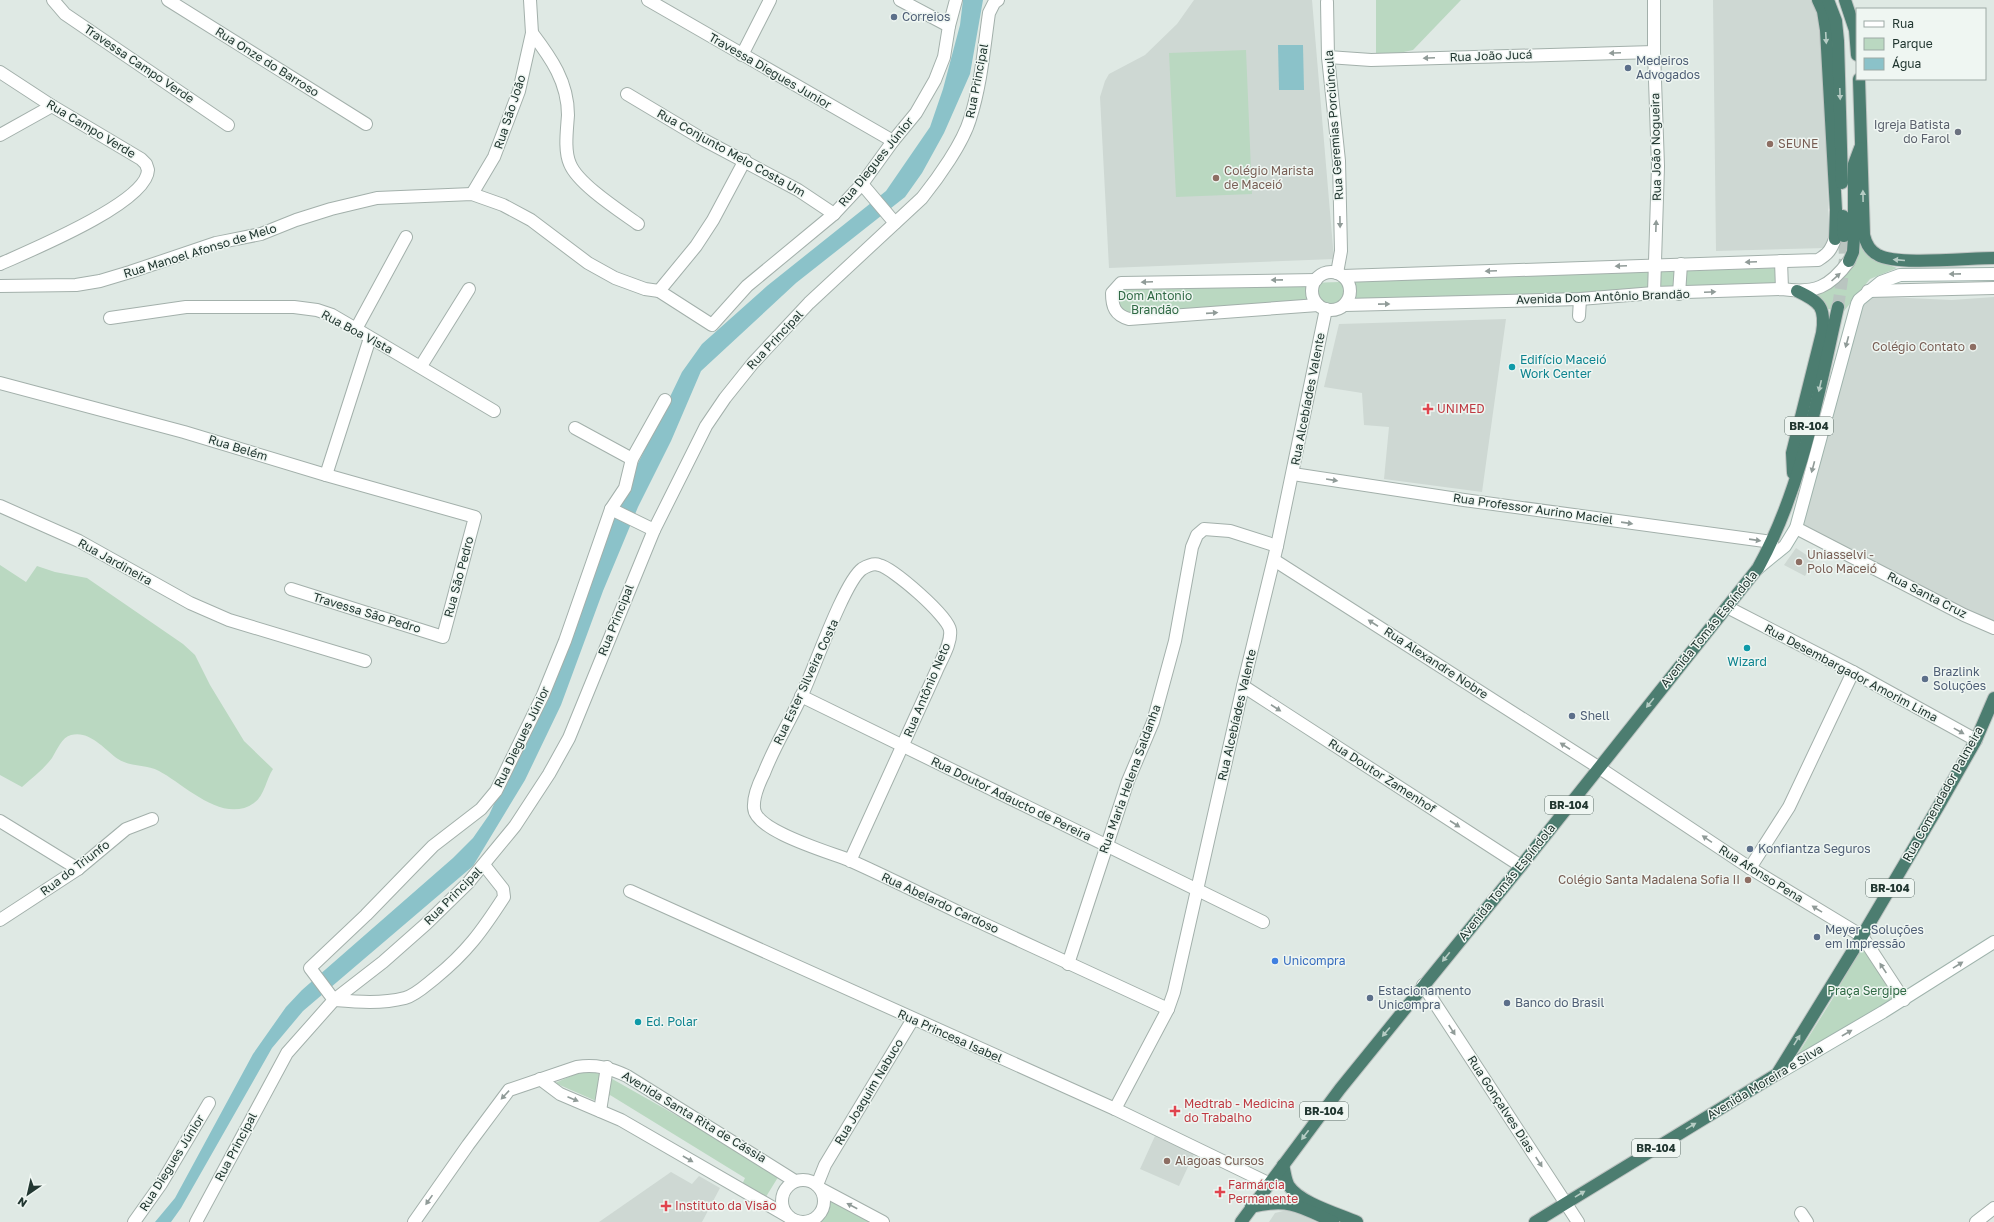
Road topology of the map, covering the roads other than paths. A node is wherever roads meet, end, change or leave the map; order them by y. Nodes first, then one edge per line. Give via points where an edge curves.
1 (53, 0) edge
2 (168, 0) edge
3 (530, 0) edge
4 (648, 0) edge
5 (770, 0) edge
6 (900, 0) edge
7 (956, 0) edge
8 (998, 0) edge
9 (1654, 0) edge
10 (1818, 0) edge
11 (1828, 0) edge
12 (1845, 0) edge
13 (1327, 2) dead end
14 (949, 26) junction
15 (532, 33) junction
16 (1856, 42) edge
17 (1654, 52) junction
18 (742, 55) junction
19 (1328, 57) junction
20 (0, 72) edge
21 (1859, 80) edge
22 (627, 94) dead end
23 (52, 106) junction
24 (366, 124) dead end
25 (228, 125) dead end
26 (0, 135) edge
27 (893, 141) junction
28 (1862, 141) junction
29 (745, 160) junction
30 (862, 184) junction
31 (472, 194) junction
32 (834, 214) junction
33 (892, 220) junction
34 (638, 224) dead end
35 (406, 237) dead end
36 (1839, 238) junction
37 (1994, 258) edge
38 (1781, 261) junction
39 (1849, 261) joint
40 (0, 264) edge
41 (1681, 264) junction
42 (1655, 265) junction
43 (1340, 274) junction
44 (1994, 274) edge
45 (1316, 280) junction
46 (0, 286) edge
47 (1994, 288) edge
48 (469, 289) dead end
49 (1782, 289) junction
50 (1797, 291) junction
51 (1868, 291) junction
52 (659, 292) junction
53 (1654, 293) junction
54 (1678, 294) junction
55 (1580, 299) junction
56 (1345, 305) junction
57 (1322, 307) junction
58 (1838, 307) tunnel mouth
59 (1579, 316) dead end
60 (110, 318) dead end
61 (712, 325) joint
62 (356, 329) junction
63 (370, 338) junction
64 (421, 366) junction
65 (0, 384) edge
66 (665, 400) dead end
67 (494, 411) dead end
68 (575, 428) dead end
69 (632, 459) junction
70 (1293, 474) junction
71 (326, 475) junction
72 (1794, 485) junction
73 (0, 506) edge
74 (612, 510) junction
75 (475, 517) joint
76 (1796, 528) junction
77 (654, 530) junction
78 (1772, 542) junction
79 (1277, 546) junction
80 (1274, 560) junction
81 (1758, 568) junction
82 (291, 589) dead end
83 (846, 594) joint
84 (1727, 607) junction
85 (1994, 628) edge
86 (443, 637) joint
87 (365, 661) dead end
88 (1853, 672) junction
89 (1243, 686) junction
90 (801, 696) junction
91 (1994, 698) edge
92 (1976, 740) junction
93 (902, 747) junction
94 (1598, 767) junction
95 (765, 770) joint
96 (152, 819) dead end
97 (0, 821) edge
98 (1106, 845) junction
99 (850, 861) junction
100 (484, 865) junction
101 (1521, 866) junction
102 (1750, 868) junction
103 (78, 869) junction
104 (1196, 889) junction
105 (630, 891) dead end
106 (0, 920) edge
107 (1263, 922) dead end
108 (1862, 936) junction
109 (1994, 942) edge
110 (1068, 964) junction
111 (1423, 985) junction
112 (332, 998) junction
113 (1904, 1000) junction
114 (1168, 1009) junction
115 (913, 1020) junction
116 (607, 1067) junction
117 (1777, 1074) junction
118 (540, 1079) junction
119 (210, 1103) dead end
120 (1115, 1110) junction
121 (600, 1111) junction
122 (1283, 1165) junction
123 (795, 1181) junction
124 (1268, 1183) junction
125 (816, 1185) junction
126 (1566, 1203) junction
127 (1251, 1208) junction
128 (1994, 1208) edge
129 (801, 1221) edge
130 (134, 1222) edge
131 (196, 1222) edge
132 (414, 1222) edge
133 (882, 1222) edge
134 (1241, 1222) edge
135 (1333, 1222) edge
136 (1357, 1222) edge
137 (1535, 1222) edge
138 (1578, 1222) edge
139 (1976, 1222) edge

1 - 25 street, Travessa Campo Verde via 65,14
2 - 24 street, Rua Onze do Barroso
3 - 15 street, Rua São João
4 - 18 street, Travessa Diegues Junior
5 - 18 street
6 - 14 street
7 - 14 street, Rua Diegues Júnior
8 - 33 street, Rua Principal via 989,13 977,87 965,131 935,182 922,198
9 - 17 street, Rua João Nogueira
10 -> 36 highway via 1826,30
11 -> 36 highway via 1836,21 1838,41
12 - 16 highway via 1855,30
13 - 19 street, Rua Geremias Porciúncula
14 - 27 street, Rua Diegues Júnior via 944,58 935,80 916,113
15 - 31 street, Rua São João via 519,91 507,126 494,156
15 - 34 street via 558,70 566,102 569,163 600,196
17 -> 19 street, Rua João Jucá via 1371,60
42 -> 17 street, Rua João Nogueira via 1658,166
18 - 27 street, Travessa Diegues Junior
19 -> 43 street, Rua Geremias Porciúncula via 1339,161
20 - 23 street, Rua Campo Verde
21 - 28 highway
22 - 29 street, Rua Conjunto Melo Costa Um via 704,140
23 - 26 street
23 - 40 street, Rua Campo Verde via 141,159 146,164 148,173 142,183 107,213
27 - 30 street, Rua Diegues Júnior
37 -> 28 highway via 1893,260 1870,250 1864,235
28 - 39 highway via 1854,164 1854,237 1853,252
29 - 32 street, Rua Conjunto Melo Costa Um
29 - 52 street via 696,246
30 - 32 street, Rua Diegues Júnior
30 - 33 street
31 - 46 street, Rua Manoel Afonso de Melo via 377,198 296,220 262,234 216,243 100,281 76,285
31 - 52 street, Rua Manoel Afonso de Melo via 503,205 531,220 588,262 615,278
32 - 61 street, Rua Diegues Júnior via 747,286
33 - 77 street, Rua Principal via 809,303 753,363 725,398 706,426
35 - 62 street
36 - 38 street via 1832,249 1818,260
38 -> 41 street
38 - 49 street
50 -> 39 street, Avenida Dom Antônio Brandão via 1819,288 1837,278
41 - 42 street
41 - 54 street
42 -> 43 street
42 - 53 street, Rua João Nogueira
43 - 45 street via 1322,275
43 - 56 street via 1350,285 1350,295
44 -> 51 street via 1900,275 1881,282
45 - 57 street via 1312,293
45 -> 57 street via 1121,283 1112,293 1112,303 1118,314 1129,319
47 - 51 street
48 - 64 street
49 - 50 street, Avenida Dom Antônio Brandão
54 -> 49 street, Avenida Dom Antônio Brandão
50 - 72 highway via 1814,299 1822,310 1824,319 1792,453
51 -> 76 street via 1857,304
52 - 61 street, Rua Manoel Afonso de Melo
53 - 54 street, Avenida Dom Antônio Brandão
53 - 55 street, Avenida Dom Antônio Brandão
56 -> 55 street, Avenida Dom Antônio Brandão
55 - 59 street
56 - 57 street via 1337,309
57 - 70 street, Rua Alcebíades Valente
58 -> 72 highway, BR-104
60 - 62 street, Rua Boa Vista via 186,307 294,307 317,310
62 - 63 street, Rua Boa Vista
63 - 64 street, Rua Boa Vista
63 - 71 street
64 - 67 street, Rua Boa Vista
65 - 71 street, Rua Belém via 184,432
66 - 69 street, Rua Diegues Júnior
68 - 69 street
69 - 74 street, Rua Diegues Júnior via 625,488
70 -> 78 street, Rua Professor Aurino Maciel
70 - 79 street, Rua Alcebíades Valente
71 - 75 street, Rua Belém
72 - 78 highway, BR-104
73 - 87 street, Rua Jardineira via 79,541 190,603 229,620
74 - 77 street
74 - 112 street, Rua Diegues Júnior via 543,696 496,791 481,809 433,846 313,971
75 - 86 street, Rua São Pedro
76 - 81 street via 1785,546
76 - 85 street, Rua Santa Cruz
77 - 100 street, Rua Principal via 569,738 515,826
78 - 81 highway, Avenida Tomás Espíndola / BR-104
79 - 80 street, Rua Alcebíades Valente
79 - 98 street, Rua Maria Helena Saldanha via 1230,531 1204,529 1196,535 1175,641 1153,722 1128,781
80 - 89 street, Rua Alcebíades Valente
94 -> 80 street, Rua Alexandre Nobre
81 - 84 highway, Avenida Tomás Espíndola / BR-104
82 - 86 street, Travessa São Pedro
83 - 90 street, Rua Ester Silveira Costa
83 - 93 street, Rua Antônio Neto via 862,569 879,565 901,579 943,616 950,628 948,642
84 - 88 street, Rua Desembargador Amorim Lima
84 -> 94 highway, Avenida Tomás Espíndola / BR-104
88 -> 92 street, Rua Desembargador Amorim Lima
88 - 102 street via 1789,807
89 -> 101 street, Rua Doutor Zamenhof
89 - 104 street, Rua Alcebíades Valente
90 - 93 street, Rua Doutor Adaucto de Pereira
90 - 95 street, Rua Ester Silveira Costa
91 - 92 highway, Rua Comendador Palmeira / BR-104
92 - 108 highway, Rua Comendador Palmeira / BR-104
93 - 98 street, Rua Doutor Adaucto de Pereira
93 - 99 street, Rua Antônio Neto
94 - 101 highway, Avenida Tomás Espíndola / BR-104
102 -> 94 street, Rua Afonso Pena
95 - 99 street, Rua Abelardo Cardoso via 757,790 754,808 756,816 789,837
96 - 103 street, Rua do Triunfo via 126,829
97 - 103 street
98 - 104 street, Rua Doutor Adaucto de Pereira
98 - 110 street, Rua Maria Helena Saldanha
99 - 110 street, Rua Abelardo Cardoso
100 - 112 street, Rua Principal via 426,924 383,962
100 - 112 street via 503,889 504,897 481,933 454,962 424,988 406,998 367,1003
101 -> 111 highway, Avenida Tomás Espíndola / BR-104
108 -> 102 street, Rua Afonso Pena
103 - 106 street, Rua do Triunfo
104 - 107 street, Rua Doutor Adaucto de Pereira
104 - 114 street, Rua Alcebíades Valente
105 - 115 street, Rua Princesa Isabel
113 -> 108 street, Rua Afonso Pena
117 -> 108 highway, Rua Comendador Palmeira / BR-104
113 -> 109 street, Avenida Moreira e Silva
110 - 114 street, Rua Abelardo Cardoso
111 -> 122 highway, Avenida Tomás Espíndola / BR-104
111 -> 126 street, Rua Gonçalves Dias
112 - 131 street, Rua Principal via 287,1053
117 -> 113 street, Avenida Moreira e Silva
114 - 120 street, Rua Alcebíades Valente
115 - 120 street, Rua Princesa Isabel
115 - 125 street, Rua Joaquim Nabuco via 825,1165
116 - 118 street, Avenida Santa Rita de Cássia via 588,1065
116 - 121 street
116 - 123 street, Avenida Santa Rita de Cássia via 628,1076
126 -> 117 highway, Avenida Moreira e Silva / BR-104
118 -> 121 street via 560,1094
118 -> 132 street, Avenida Santa Rita de Cássia via 509,1090
119 - 130 street, Rua Diegues Júnior via 161,1184
120 - 124 street, Rua Princesa Isabel
121 -> 129 street via 621,1120
122 - 124 highway, Avenida Tomás Espíndola / BR-104
122 - 136 highway via 1287,1181 1293,1191
123 - 125 street
123 - 129 street via 786,1188 782,1200 785,1212
124 - 127 highway, Avenida Tomás Espíndola / BR-104
125 - 129 street via 824,1202 822,1209 814,1219
133 -> 125 street
126 - 137 highway, Avenida Moreira e Silva / BR-104
126 - 138 street, Rua Gonçalves Dias
127 - 134 highway, Avenida Tomás Espíndola / BR-104
127 - 135 highway via 1280,1202 1295,1205
128 - 139 street

